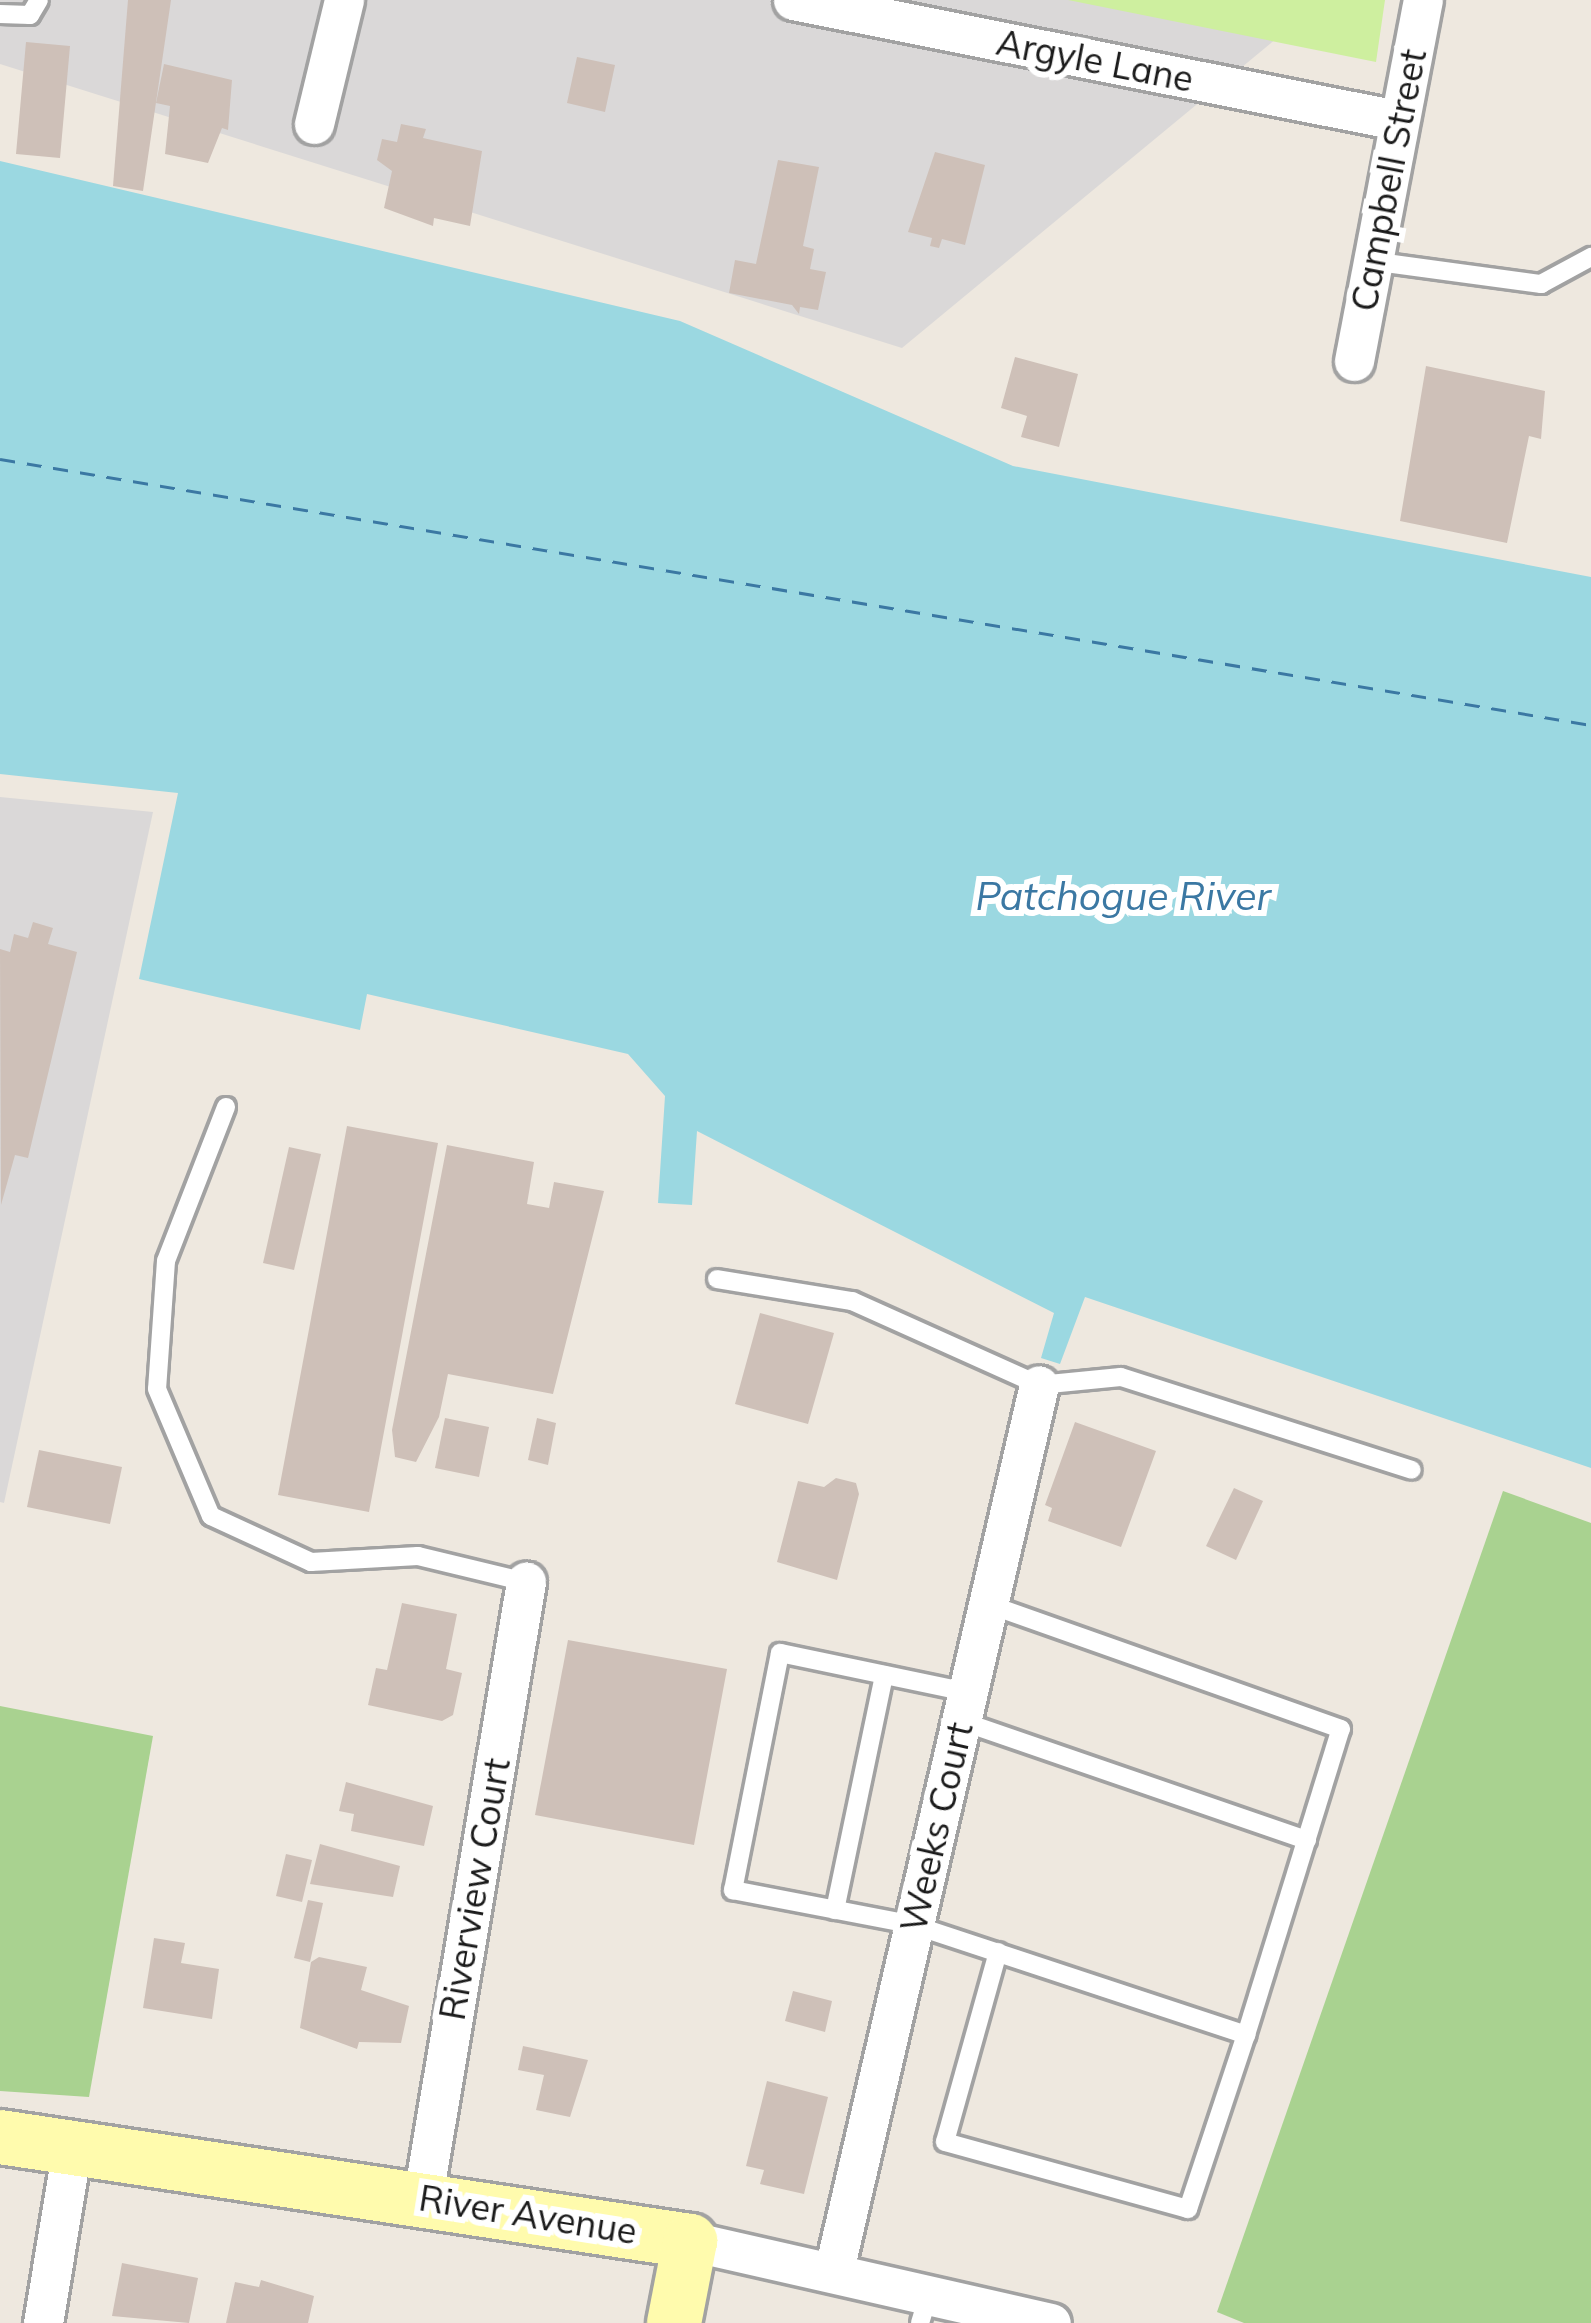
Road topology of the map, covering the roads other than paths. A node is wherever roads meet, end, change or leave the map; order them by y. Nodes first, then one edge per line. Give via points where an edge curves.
1 (39, 0) edge
2 (344, 0) edge
3 (794, 0) edge
4 (1423, 0) edge
5 (859, 6) edge
6 (0, 14) edge
7 (1397, 120) junction
8 (314, 124) dead end
9 (1591, 257) edge
10 (1371, 261) junction
11 (1354, 361) dead end
12 (226, 1107) dead end
13 (717, 1279) dead end
14 (1039, 1385) junction
15 (1412, 1470) dead end
16 (526, 1582) joint
17 (988, 1604) junction
18 (884, 1675) junction
19 (964, 1707) junction
20 (1306, 1840) junction
21 (835, 1910) junction
22 (914, 1925) junction
23 (998, 1952) junction
24 (1246, 2035) junction
25 (0, 2137) edge
26 (72, 2147) junction
27 (422, 2196) junction
28 (690, 2241) junction
29 (834, 2270) junction
30 (924, 2308) edge
31 (43, 2323) edge
32 (674, 2323) edge
33 (1051, 2323) edge

1 - 6 lane via 30,15
2 - 8 street
3 - 5 street, Argyle Lane
4 - 7 street, Campbell Street
5 - 7 street, Argyle Lane
7 - 10 street, Campbell Street
9 - 10 lane via 1541,284
10 - 11 street, Campbell Street
12 - 16 lane via 166,1261 157,1389 211,1516 311,1562 418,1556
13 - 14 lane via 852,1301
14 - 15 lane via 1120,1377
14 - 17 street, Weeks Court
16 - 27 street, Riverview Court
17 - 19 street, Weeks Court
17 - 20 lane via 1341,1730
18 - 19 lane
18 - 21 lane
18 - 21 lane via 780,1653 733,1890
19 - 20 lane
19 - 22 street, Weeks Court
20 - 24 lane
21 - 22 lane
22 - 23 lane
22 - 29 street, Weeks Court
23 - 24 lane
23 - 24 lane via 945,2142 1188,2209
25 - 26 main road, River Avenue
26 - 27 main road, River Avenue
26 - 31 street
27 - 28 main road, River Avenue
28 - 29 street, River Avenue
28 - 32 main road
29 - 30 street, River Avenue
30 - 33 street, River Avenue

